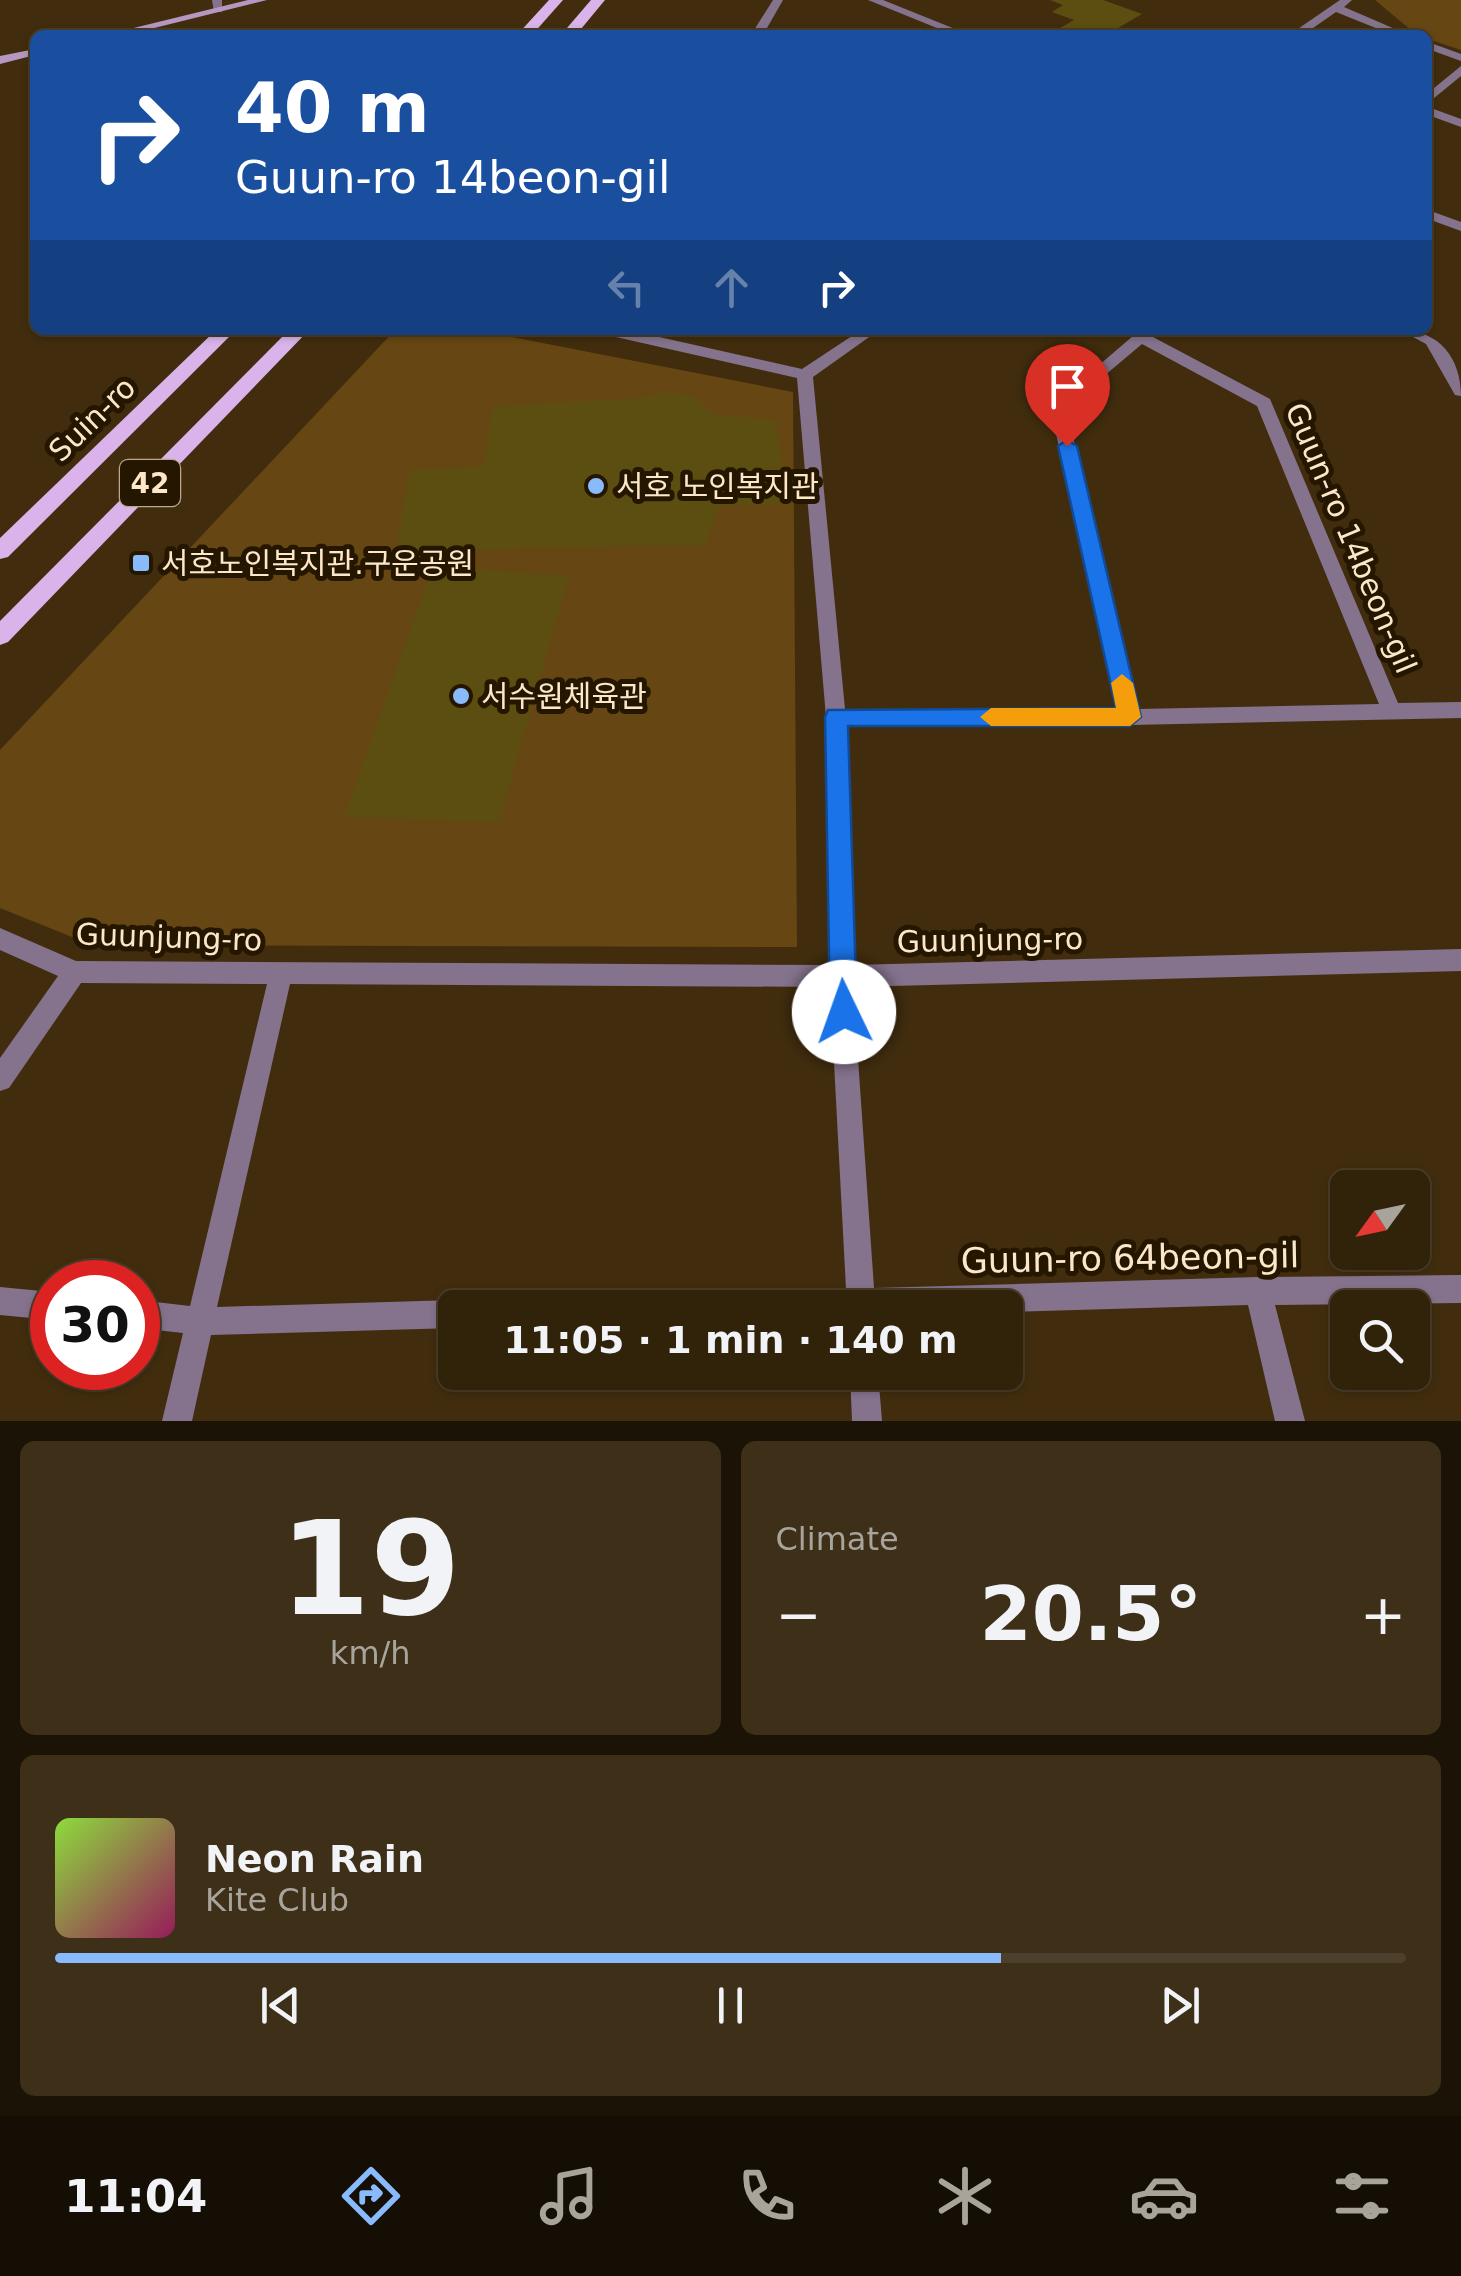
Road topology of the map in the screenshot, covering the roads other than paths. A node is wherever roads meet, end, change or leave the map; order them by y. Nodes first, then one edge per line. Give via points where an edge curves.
1 (262, 0) edge
2 (556, 0) edge
3 (598, 0) edge
4 (778, 0) edge
5 (873, 0) edge
6 (1348, 0) edge
7 (217, 5) edge
8 (1336, 8) junction
9 (129, 30) edge
10 (529, 30) edge
11 (572, 30) edge
12 (760, 30) edge
13 (951, 30) edge
14 (1303, 30) edge
15 (1391, 30) edge
16 (1432, 47) edge
17 (30, 53) edge
18 (1461, 58) edge
19 (0, 60) edge
20 (1461, 70) edge
21 (1432, 95) edge
22 (1432, 112) edge
23 (1461, 123) edge
24 (1432, 216) edge
25 (1461, 227) edge
26 (222, 335) edge
27 (295, 335) edge
28 (629, 335) edge
29 (864, 335) edge
30 (1143, 335) edge
31 (1148, 335) edge
32 (1419, 335) edge
33 (806, 375) junction
34 (1461, 391) edge
35 (0, 552) edge
36 (0, 636) edge
37 (1461, 710) edge
38 (1392, 712) junction
39 (836, 717) junction
40 (1130, 717) junction
41 (0, 939) edge
42 (1461, 960) edge
43 (75, 972) junction
44 (281, 973) junction
45 (842, 976) junction
46 (0, 1080) edge
47 (860, 1290) edge
48 (1461, 1290) edge
49 (1258, 1291) junction
50 (1023, 1299) edge
51 (0, 1300) edge
52 (30, 1303) edge
53 (438, 1314) edge
54 (160, 1316) edge
55 (201, 1321) junction
56 (865, 1390) edge
57 (177, 1421) edge
58 (866, 1421) edge
59 (1290, 1421) edge

1 - 7 street
2 - 10 main road
3 - 11 main road
4 - 12 street
5 - 13 street
6 - 8 street
7 - 9 street
8 - 14 street
8 - 15 street
16 - 18 street
17 - 19 street
20 - 21 street
22 - 23 street
24 - 25 street
26 - 35 main road, Suin-ro
27 - 36 main road, 42
28 - 33 street
29 - 33 street
30 - 40 street via 1058,407
31 - 38 street, Guun-ro 14beon-gil via 1264,403
32 - 34 street via 1432,341
33 - 39 street
37 - 38 street, Guun-ro 14beon-gil
38 - 40 street, Guun-ro 14beon-gil
39 - 40 street, Guun-ro 14beon-gil
39 - 45 street
41 - 43 street, Guunjung-ro
42 - 45 street, Guunjung-ro
43 - 44 street, Guunjung-ro
43 - 46 street
44 - 45 street, Guunjung-ro
44 - 55 street, Guunjung-ro
45 - 47 street
48 - 49 street, Guun-ro 64beon-gil
49 - 50 street, Guun-ro 64beon-gil
49 - 59 street
51 - 52 street
53 - 55 street
54 - 55 street
55 - 57 street, Guunjung-ro
56 - 58 street

